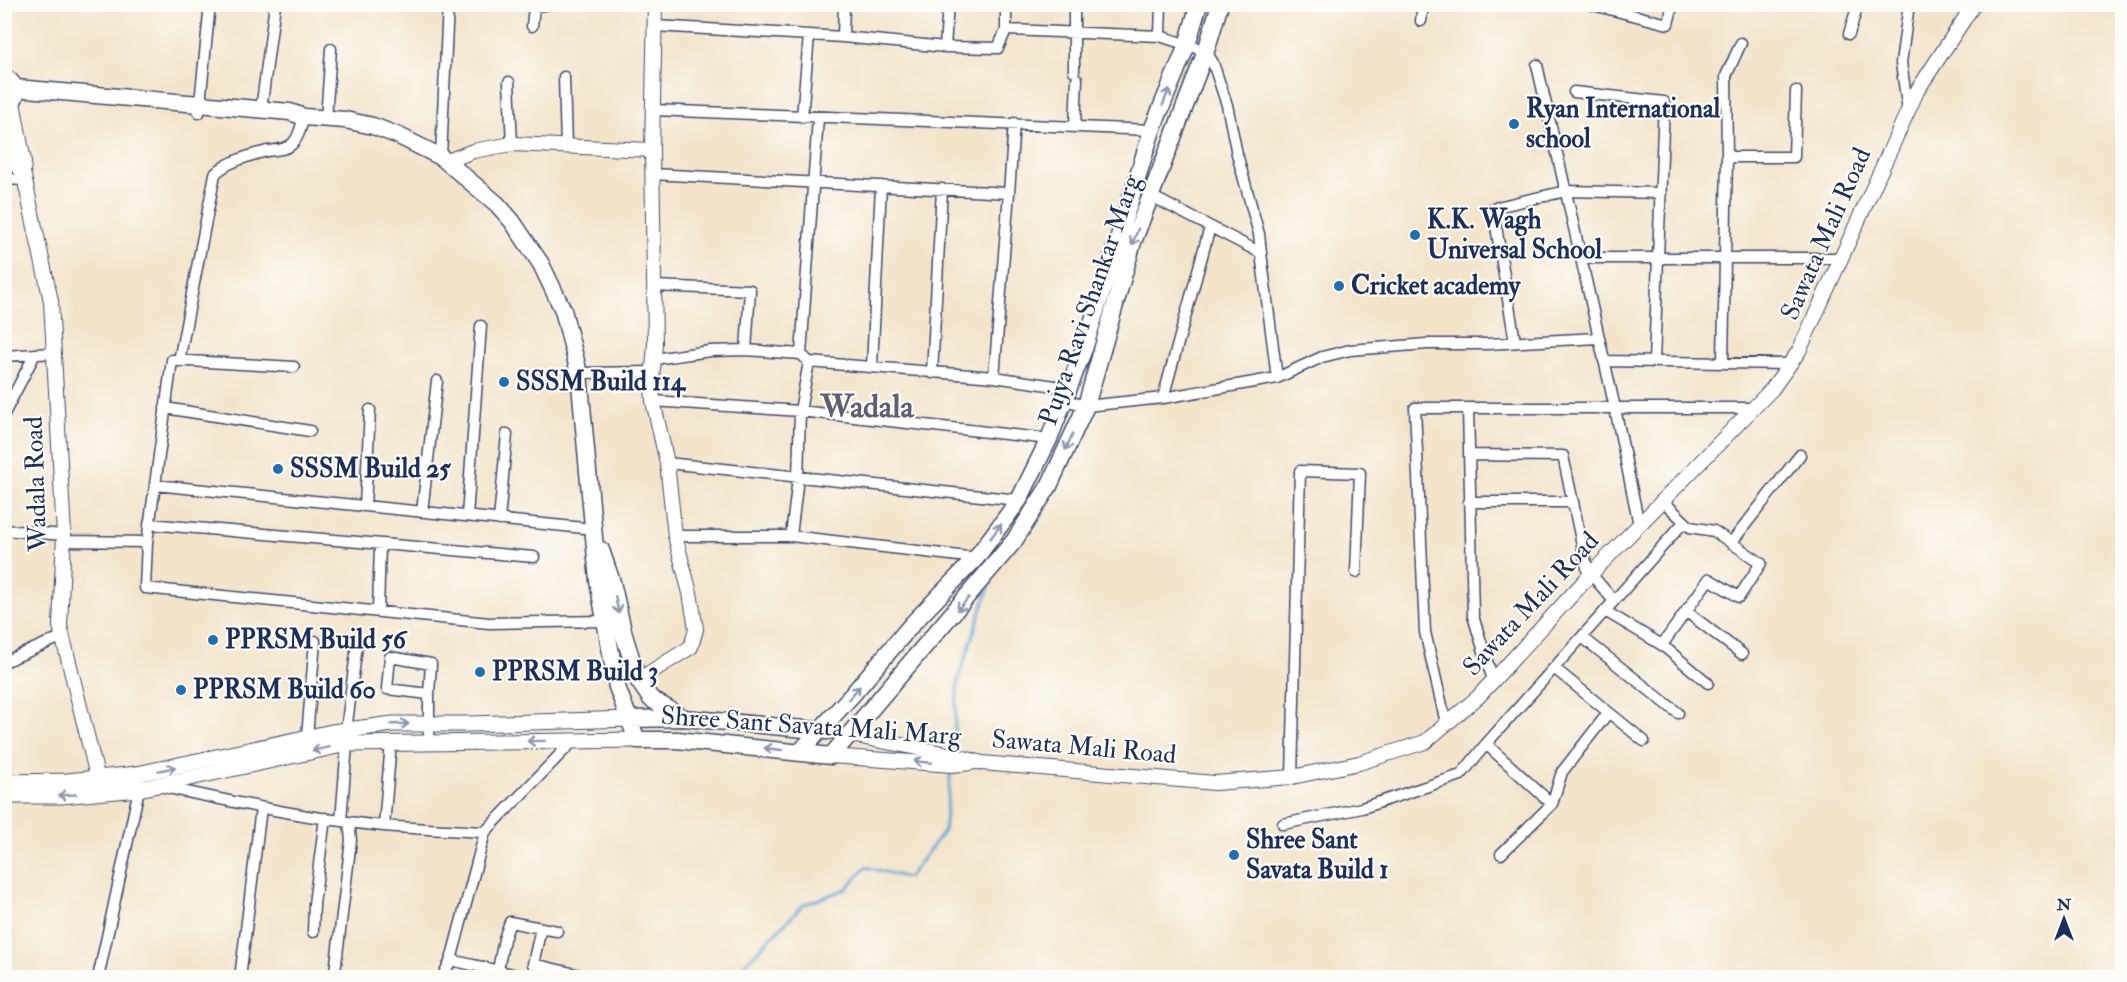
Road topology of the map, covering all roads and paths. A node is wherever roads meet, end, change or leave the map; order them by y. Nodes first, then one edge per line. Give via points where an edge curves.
1 (210, 4) edge
2 (275, 4) edge
3 (447, 4) edge
4 (549, 4) edge
5 (655, 4) edge
6 (844, 4) edge
7 (948, 4) edge
8 (1006, 4) edge
9 (1074, 4) edge
10 (1161, 4) edge
11 (1199, 4) edge
12 (1220, 4) edge
13 (1423, 4) edge
14 (1589, 4) edge
15 (1673, 4) edge
16 (1858, 4) edge
17 (1909, 4) edge
18 (1974, 4) edge
19 (1421, 21) dead end
20 (532, 26) dead end
21 (655, 26) junction
22 (1006, 30) junction
23 (1073, 33) junction
24 (1850, 34) dead end
25 (809, 36) junction
26 (1160, 36) junction
27 (843, 37) junction
28 (1741, 43) dead end
29 (1187, 45) junction
30 (945, 47) junction
31 (331, 49) dead end
32 (1206, 51) junction
33 (1538, 65) dead end
34 (564, 77) dead end
35 (509, 82) dead end
36 (1796, 91) dead end
37 (1574, 92) dead end
38 (10, 95) edge
39 (199, 109) junction
40 (261, 110) junction
41 (654, 110) junction
42 (1908, 112) junction
43 (304, 117) junction
44 (802, 117) junction
45 (818, 118) junction
46 (326, 119) junction
47 (1014, 123) junction
48 (1075, 126) junction
49 (1152, 130) junction
50 (4, 132) edge
51 (513, 144) junction
52 (566, 147) junction
53 (652, 150) junction
54 (1727, 157) junction
55 (443, 160) junction
56 (652, 174) junction
57 (24, 176) junction
58 (4, 179) edge
59 (814, 183) junction
60 (881, 186) junction
61 (942, 189) junction
62 (1566, 191) junction
63 (1009, 193) junction
64 (1660, 193) junction
65 (1151, 196) junction
66 (1210, 227) junction
67 (1262, 253) junction
68 (1581, 258) junction
69 (1658, 258) junction
70 (1725, 258) junction
71 (1841, 258) junction
72 (654, 286) junction
73 (481, 326) dead end
74 (1599, 338) junction
75 (1515, 342) junction
76 (746, 350) junction
77 (54, 353) junction
78 (35, 354) junction
79 (801, 354) junction
80 (4, 356) edge
81 (179, 361) junction
82 (1604, 361) junction
83 (809, 362) junction
84 (1654, 362) junction
85 (1723, 362) junction
86 (1790, 364) junction
87 (653, 366) junction
88 (872, 366) junction
89 (294, 367) dead end
90 (579, 373) junction
91 (932, 373) junction
92 (994, 377) junction
93 (1277, 378) junction
94 (437, 381) dead end
95 (1067, 394) junction
96 (1163, 398) junction
97 (653, 401) junction
98 (1086, 406) junction
99 (165, 408) junction
100 (1468, 408) junction
101 (1615, 408) junction
102 (1753, 408) junction
103 (370, 410) dead end
104 (800, 411) junction
105 (4, 414) edge
106 (310, 431) dead end
107 (507, 434) dead end
108 (1049, 439) junction
109 (1469, 455) junction
110 (1800, 455) dead end
111 (667, 464) junction
112 (798, 478) junction
113 (155, 485) junction
114 (1019, 500) junction
115 (1662, 501) junction
116 (1470, 502) junction
117 (1573, 502) junction
118 (365, 506) junction
119 (422, 512) junction
120 (467, 516) junction
121 (500, 520) junction
122 (1684, 522) junction
123 (149, 524) junction
124 (1639, 525) junction
125 (594, 529) junction
126 (4, 530) edge
127 (675, 536) junction
128 (791, 536) junction
129 (64, 538) junction
130 (147, 542) junction
131 (1731, 543) junction
132 (380, 544) junction
133 (534, 557) dead end
134 (976, 558) junction
135 (1356, 572) dead end
136 (1590, 576) junction
137 (1614, 601) junction
138 (1605, 611) junction
139 (378, 612) junction
140 (1687, 612) junction
141 (604, 621) junction
142 (61, 637) junction
143 (1582, 637) junction
144 (315, 641) dead end
145 (357, 645) dead end
146 (1662, 645) junction
147 (1742, 654) dead end
148 (4, 662) edge
149 (1554, 668) junction
150 (638, 680) junction
151 (1493, 680) junction
152 (1708, 683) dead end
153 (429, 694) junction
154 (1678, 713) dead end
155 (1608, 714) junction
156 (684, 718) junction
157 (630, 719) junction
158 (1446, 723) junction
159 (429, 724) junction
160 (821, 730) junction
161 (850, 735) junction
162 (307, 737) junction
163 (347, 737) junction
164 (637, 740) junction
165 (573, 741) junction
166 (1644, 741) dead end
167 (390, 742) junction
168 (429, 742) junction
169 (1486, 744) junction
170 (800, 752) junction
171 (831, 756) junction
172 (982, 762) junction
173 (1292, 777) junction
174 (4, 782) edge
175 (138, 782) junction
176 (100, 786) junction
177 (159, 786) junction
178 (4, 796) edge
179 (1552, 804) junction
180 (261, 808) junction
181 (325, 818) junction
182 (345, 821) junction
183 (1283, 824) dead end
184 (384, 826) junction
185 (485, 832) junction
186 (1501, 854) dead end
187 (541, 928) junction
188 (557, 930) dead end
189 (313, 932) dead end
190 (451, 960) junction
191 (498, 970) junction
192 (335, 972) dead end
193 (98, 978) edge
194 (240, 978) edge
195 (442, 978) edge
196 (530, 978) edge
197 (593, 978) edge

1 - 39 street
2 - 40 street
3 - 55 street
4 - 20 street via 534,7
5 - 21 street
6 - 27 street
7 - 30 street
8 - 22 street
9 - 23 street
10 - 26 street
11 - 29 main road
12 - 32 main road, Pujya Ravi Shankar Marg
13 - 19 street
14 - 15 street via 1668,24
16 - 24 street
17 - 42 street via 1901,63
18 - 42 street, Sawata Mali Road via 1917,91
21 - 25 street
21 - 41 street
22 - 23 street
22 - 30 street via 998,48
23 - 26 street
23 - 48 street
25 - 27 street
25 - 44 street
26 - 29 street
27 - 30 street
28 - 54 street via 1726,76
29 - 32 street
49 -> 29 main road
31 - 46 street
32 - 65 main road, Pujya Ravi Shankar Marg
32 - 67 street via 1227,105
33 - 62 street
34 - 52 street
35 - 51 street
36 - 54 street via 1794,157
37 - 64 street via 1664,102
38 - 39 main road, Shree Sant Savata Mali Marg
38 - 57 street, Wadala Road
39 - 40 main road, Shree Sant Savata Mali Marg
39 - 43 main road, Shree Sant Savata Mali Marg via 290,120
40 - 43 main road, Shree Sant Savata Mali Marg
41 - 44 street
41 - 53 street
42 - 71 street, Sawata Mali Road
43 - 46 main road, Shree Sant Savata Mali Marg
43 - 81 street via 292,145 247,158 215,174
44 - 45 street
45 - 47 street
45 - 59 street
46 - 55 main road, Shree Sant Savata Mali Marg via 380,128
47 - 48 street
47 - 63 street
48 - 49 street
49 - 95 main road
50 - 57 street, Wadala Road
51 - 52 street
51 - 55 street
52 - 53 street
53 - 56 street
54 - 70 street
55 - 90 main road, Shree Sant Savata Mali Marg via 497,204 527,241 560,303
56 - 59 street
56 - 72 street
57 - 58 street
57 - 77 street, Wadala Road via 49,288
59 - 60 street
59 - 79 street
60 - 61 street
60 - 88 street
61 - 63 street
61 - 91 street
62 - 64 street
62 - 68 street
62 - 75 street via 1493,208
63 - 92 street
64 - 69 street
65 - 66 street
65 -> 98 main road, Pujya Ravi Shankar Marg via 1133,242
66 - 67 street
66 - 96 street
67 - 93 street
68 - 69 street
68 - 74 street
69 - 70 street
69 - 84 street
70 - 71 street
70 - 85 street
71 - 86 street, Sawata Mali Road
72 - 76 street via 750,290
72 - 87 street
73 - 120 street
74 - 75 street
74 - 82 street
75 - 93 street via 1350,350 1322,357
76 - 79 street
76 - 87 street via 710,351
77 - 78 street
77 - 129 street, Wadala Road
78 - 80 street
78 - 105 street
79 - 83 street
81 - 89 street
81 - 99 street via 172,360
82 - 84 street
82 - 101 street
83 - 88 street
83 - 104 street
84 - 85 street
85 - 86 street
86 - 102 street, Sawata Mali Road
87 - 90 street
87 - 97 street
88 - 91 street
90 - 125 main road, Shree Sant Savata Mali Marg
91 - 92 street
92 - 95 street
93 - 96 street
94 - 119 street
95 - 98 street
95 - 108 main road
96 - 98 street
97 - 104 street
97 - 111 street
98 -> 161 main road, Pujya Ravi Shankar Marg via 1049,486 1014,542
99 - 106 street
99 - 113 street
100 - 101 street
100 - 109 street
100 - 158 street via 1416,408 1425,633
101 - 102 street
101 - 124 street
102 - 115 street, Sawata Mali Road
103 - 118 street
104 - 108 street
104 - 112 street
107 - 121 street
108 - 114 main road
109 - 116 street
109 - 117 street via 1563,456
110 - 131 street
111 - 112 street
111 - 127 street
112 - 114 street
112 - 128 street
113 - 118 street
113 - 123 street
134 -> 114 main road
115 - 122 street
115 - 124 street, Sawata Mali Road
116 - 117 street
116 - 151 street via 1473,616
117 - 136 street
118 - 119 street
119 - 120 street
120 - 121 street
121 - 125 street
122 - 131 street via 1714,531
122 - 137 street
123 - 130 street
123 - 132 street
124 - 136 street, Sawata Mali Road
125 - 141 main road, Shree Sant Savata Mali Marg
125 -> 150 main road, Shree Sant Savata Mali Marg
126 - 129 street
127 - 128 street
127 - 150 street via 690,593 694,638 691,647
128 - 134 street
129 - 130 street
129 - 142 street, Wadala Road
130 - 139 street via 145,588
131 - 140 street via 1761,563 1739,597 1709,579
132 - 133 street
132 - 139 street
160 -> 134 main road via 913,623
135 - 173 street via 1360,473 1300,471
136 - 137 street
136 - 151 street, Sawata Mali Road
137 - 138 street
138 - 143 street
138 - 146 street
139 - 141 street via 489,623
140 - 146 street
140 - 147 street
141 - 157 main road, Shree Sant Savata Mali Marg via 617,687
142 - 148 street
142 - 176 street, Wadala Road
143 - 149 street
143 - 154 street
144 - 162 street
145 - 163 street
146 - 152 street
149 - 155 street
149 - 169 street
150 - 156 main road, Shree Sant Savata Mali Marg via 651,699
151 - 158 street, Sawata Mali Road
153 - 153 street via 431,664 390,657 387,689
153 - 159 street
155 - 166 street
155 - 179 street via 1562,772
156 - 157 main road
156 - 160 main road, Shree Sant Savata Mali Marg
157 - 159 main road
157 - 164 main road, Shree Sant Savata Mali Marg
158 - 173 street, Sawata Mali Road via 1425,742 1359,763
163 -> 159 main road via 393,724
159 - 168 street
160 - 161 main road, Shree Sant Savata Mali Marg
160 - 170 main road
161 - 171 main road, Pujya Ravi Shankar Marg
161 - 172 street, Sawata Mali Road
162 - 163 main road
175 -> 162 main road
163 - 167 main road
163 -> 177 main road
163 - 182 street
164 - 165 main road
170 -> 164 main road, Shree Sant Savata Mali Marg
165 -> 168 main road
165 - 185 street
167 - 168 main road
167 - 184 street
169 - 179 street
169 - 183 street via 1461,775 1362,808
170 - 171 main road, Shree Sant Savata Mali Marg
172 -> 171 street, Shree Sant Savata Mali Marg via 952,765
172 - 173 street, Sawata Mali Road via 1215,783
174 - 176 main road
175 - 176 main road
175 - 177 main road
175 - 193 street
176 -> 178 main road
177 - 180 street
179 - 186 street
180 - 181 street
180 - 194 street
181 - 182 street
181 - 189 street
182 - 184 street
182 - 192 street via 351,840
184 - 185 street
185 - 190 street
187 - 188 street
187 - 191 street via 510,922
187 - 197 street via 533,964
190 - 191 street
190 - 195 street
191 - 196 street

